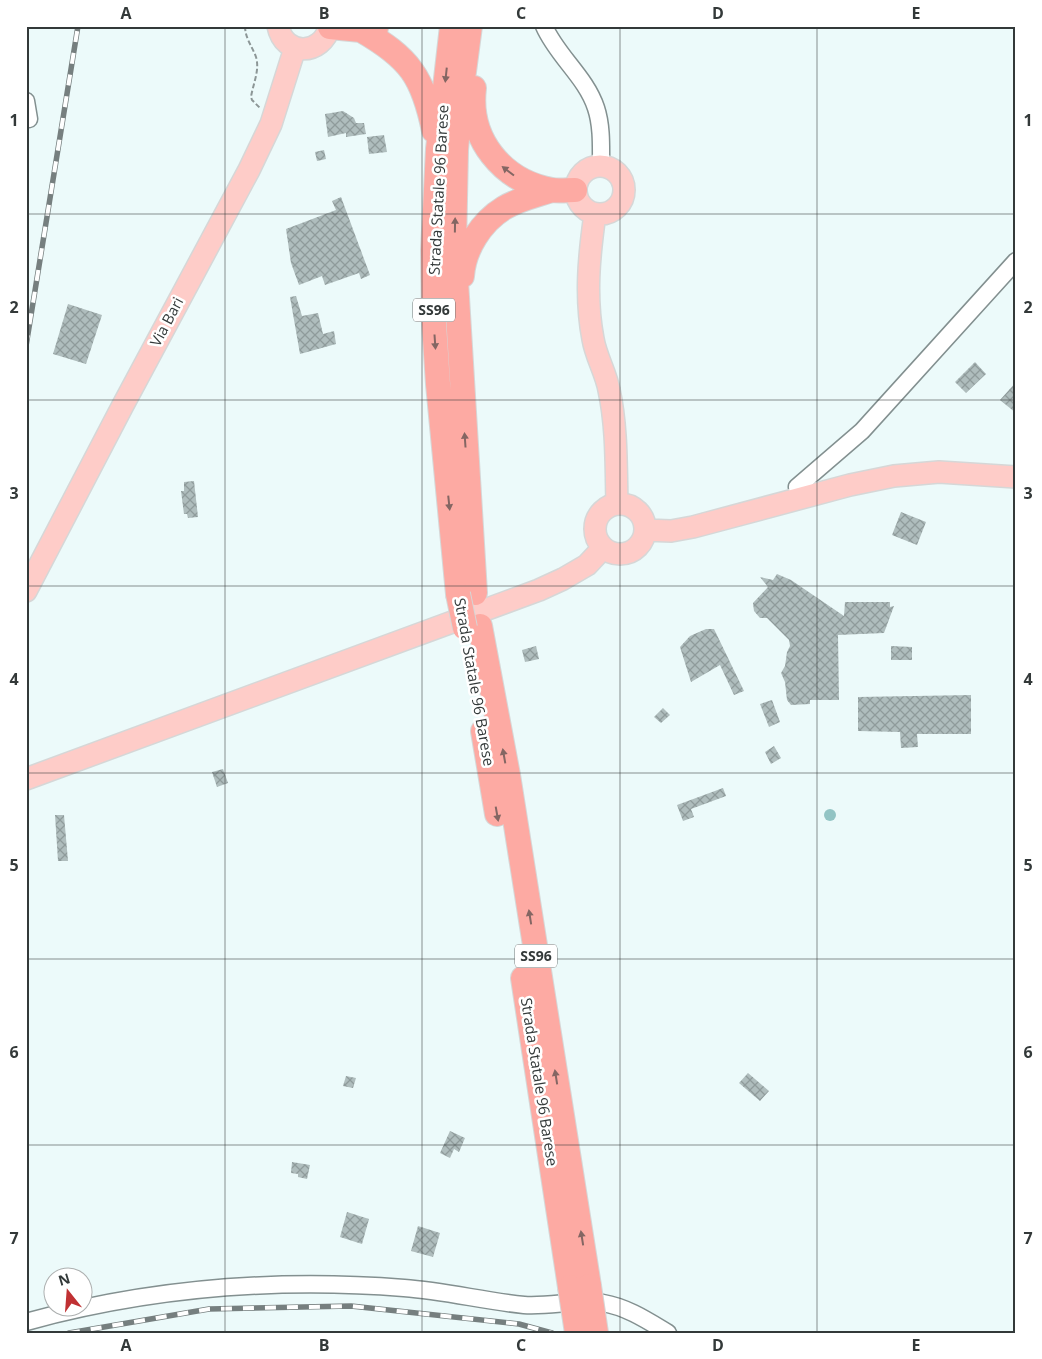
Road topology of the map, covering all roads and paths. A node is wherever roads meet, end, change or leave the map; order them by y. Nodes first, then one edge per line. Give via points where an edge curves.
1 (245, 26) edge
2 (278, 26) edge
3 (330, 26) edge
4 (385, 26) edge
5 (452, 26) edge
6 (470, 26) edge
7 (482, 26) edge
8 (544, 26) edge
9 (361, 30) junction
10 (296, 48) junction
11 (26, 100) edge
12 (273, 117) junction
13 (29, 119) dead end
14 (438, 149) junction
15 (600, 166) junction
16 (564, 190) junction
17 (595, 214) junction
18 (1016, 262) edge
19 (458, 322) junction
20 (1016, 477) edge
21 (800, 499) junction
22 (617, 504) junction
23 (645, 530) junction
24 (603, 548) junction
25 (26, 591) edge
26 (467, 593) junction
27 (26, 779) edge
28 (580, 1286) junction
29 (26, 1322) edge
30 (577, 1333) edge
31 (596, 1333) edge
32 (668, 1333) edge

1 - 12 path via 257,65 252,100
2 - 10 main road via 283,38
3 - 9 highway
3 - 10 main road via 318,45
4 - 9 highway
5 -> 14 highway, Strada Statale 96 Barese / SS96
19 -> 6 highway, Strada Statale 96 Barese / SS96 via 454,248 456,150
16 -> 7 highway via 526,181 498,162 487,149 474,115 473,94
8 - 15 street via 587,89 596,108 601,136
9 - 14 highway via 384,43 408,65 429,106
10 - 12 main road, Via Bari
11 - 13 street
12 - 25 main road, Via Bari via 249,170
14 -> 26 highway, Strada Statale 96 Barese / SS96 via 433,250 434,324 438,384
15 - 16 main road via 586,170
15 - 17 main road via 620,175 624,196 610,212
16 - 17 main road via 583,208
16 - 19 highway via 520,200 504,208 477,233 463,268
17 - 22 main road via 589,259 589,312 593,341 609,388 614,422
18 - 21 street via 888,406 797,487
26 -> 19 highway, Strada Statale 96 Barese / SS96
20 - 21 main road via 939,472 894,476
21 - 23 main road via 693,527
22 - 23 main road via 634,508 644,522
22 - 24 main road via 602,511 595,525 595,534
23 - 24 main road via 639,545 633,550 617,554
24 - 27 main road via 587,565 538,590
26 - 28 highway, Strada Statale 96 Barese / SS96, bridge via 504,853
28 - 30 highway, Strada Statale 96 Barese / SS96, bridge
28 - 31 highway, Strada Statale 96 Barese / SS96, bridge
29 - 32 street via 72,1309 166,1293 254,1285 325,1284 406,1288 526,1305 603,1303 640,1316

